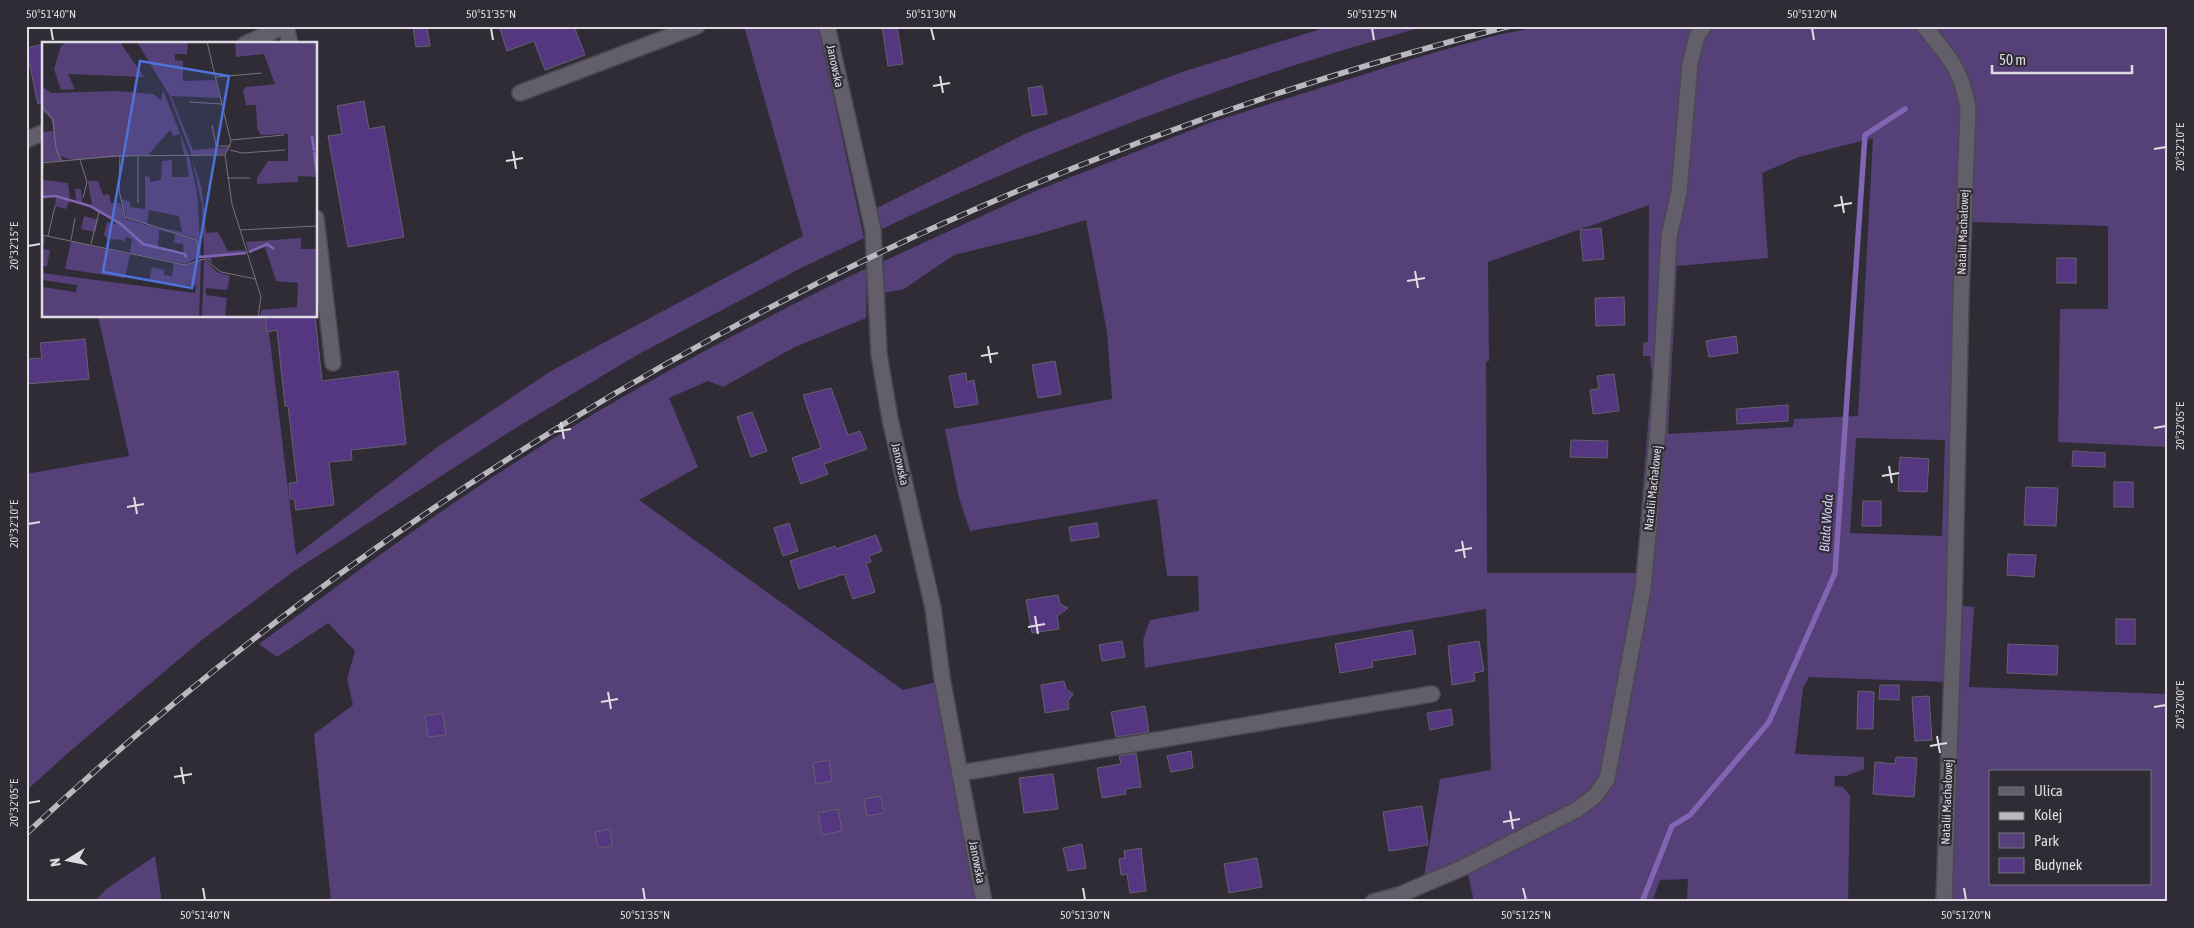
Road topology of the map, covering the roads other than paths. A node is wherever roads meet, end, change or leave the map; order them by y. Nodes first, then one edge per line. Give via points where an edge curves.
1 (286, 26) edge
2 (697, 26) edge
3 (827, 26) edge
4 (1704, 26) edge
5 (1924, 26) edge
6 (250, 42) edge
7 (290, 42) edge
8 (520, 93) dead end
9 (42, 133) edge
10 (27, 137) edge
11 (318, 235) edge
12 (333, 363) dead end
13 (1432, 694) dead end
14 (960, 773) junction
15 (984, 902) edge
16 (1373, 902) edge
17 (1944, 902) edge

1 - 6 street
1 - 7 street
2 - 8 street
3 - 14 street, Janowska via 873,230 879,354 890,419 933,608
4 - 16 street, Natalii Machałowej via 1697,36 1690,64 1679,192 1669,238 1658,428 1643,589 1607,779 1595,796 1578,809 1462,868
5 - 17 street, Natalii Machałowej via 1956,67 1965,87 1968,109
9 - 10 street
11 - 12 street
13 - 14 street
14 - 15 street, Janowska

